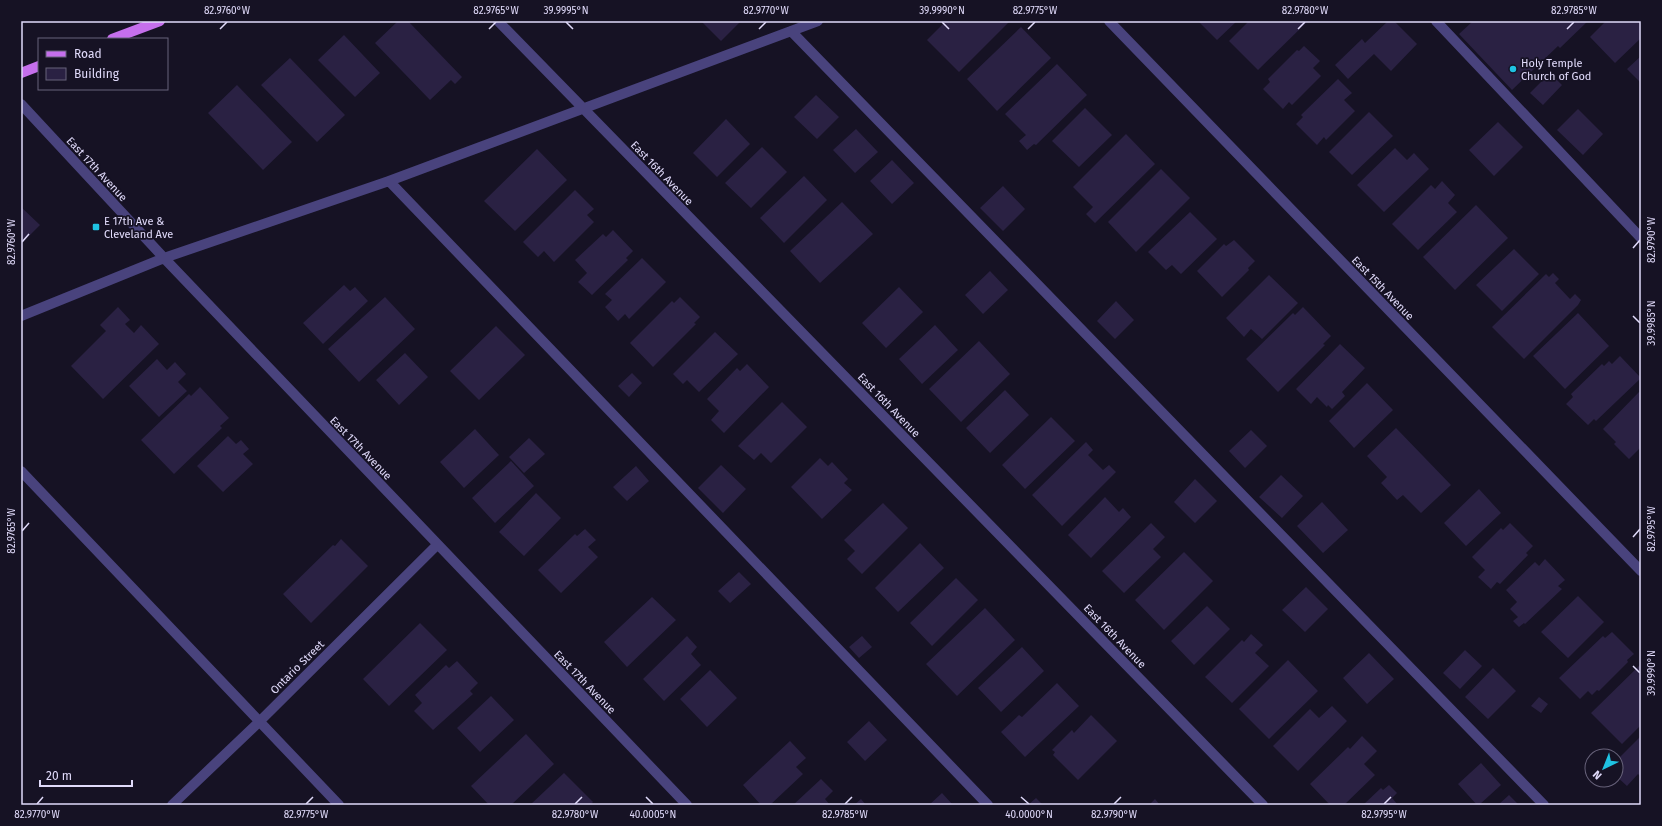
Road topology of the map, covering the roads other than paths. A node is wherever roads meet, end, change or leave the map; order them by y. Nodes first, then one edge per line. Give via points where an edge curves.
1 (160, 21) edge
2 (498, 21) edge
3 (818, 21) edge
4 (1109, 21) edge
5 (1436, 21) edge
6 (791, 31) junction
7 (115, 38) edge
8 (38, 66) edge
9 (21, 73) edge
10 (21, 104) edge
11 (583, 109) junction
12 (389, 181) junction
13 (1641, 238) edge
14 (164, 258) junction
15 (21, 316) edge
16 (21, 471) edge
17 (437, 545) junction
18 (1641, 571) edge
19 (260, 721) junction
20 (172, 805) edge
21 (340, 805) edge
22 (687, 805) edge
23 (988, 805) edge
24 (1263, 805) edge
25 (1544, 805) edge

1 - 7 main road
2 - 11 street, East 16th Avenue
3 - 6 street
4 - 18 street, East 15th Avenue
5 - 13 street
6 - 11 street
6 - 25 street
8 - 9 main road
10 - 14 street, East 17th Avenue
11 - 12 street
11 - 24 street, East 16th Avenue
12 - 14 street
12 - 23 street
14 - 15 street
14 - 17 street, East 17th Avenue
16 - 19 street
17 - 19 street, Ontario Street
17 - 22 street, East 17th Avenue
19 - 20 street, Ontario Street
19 - 21 street

